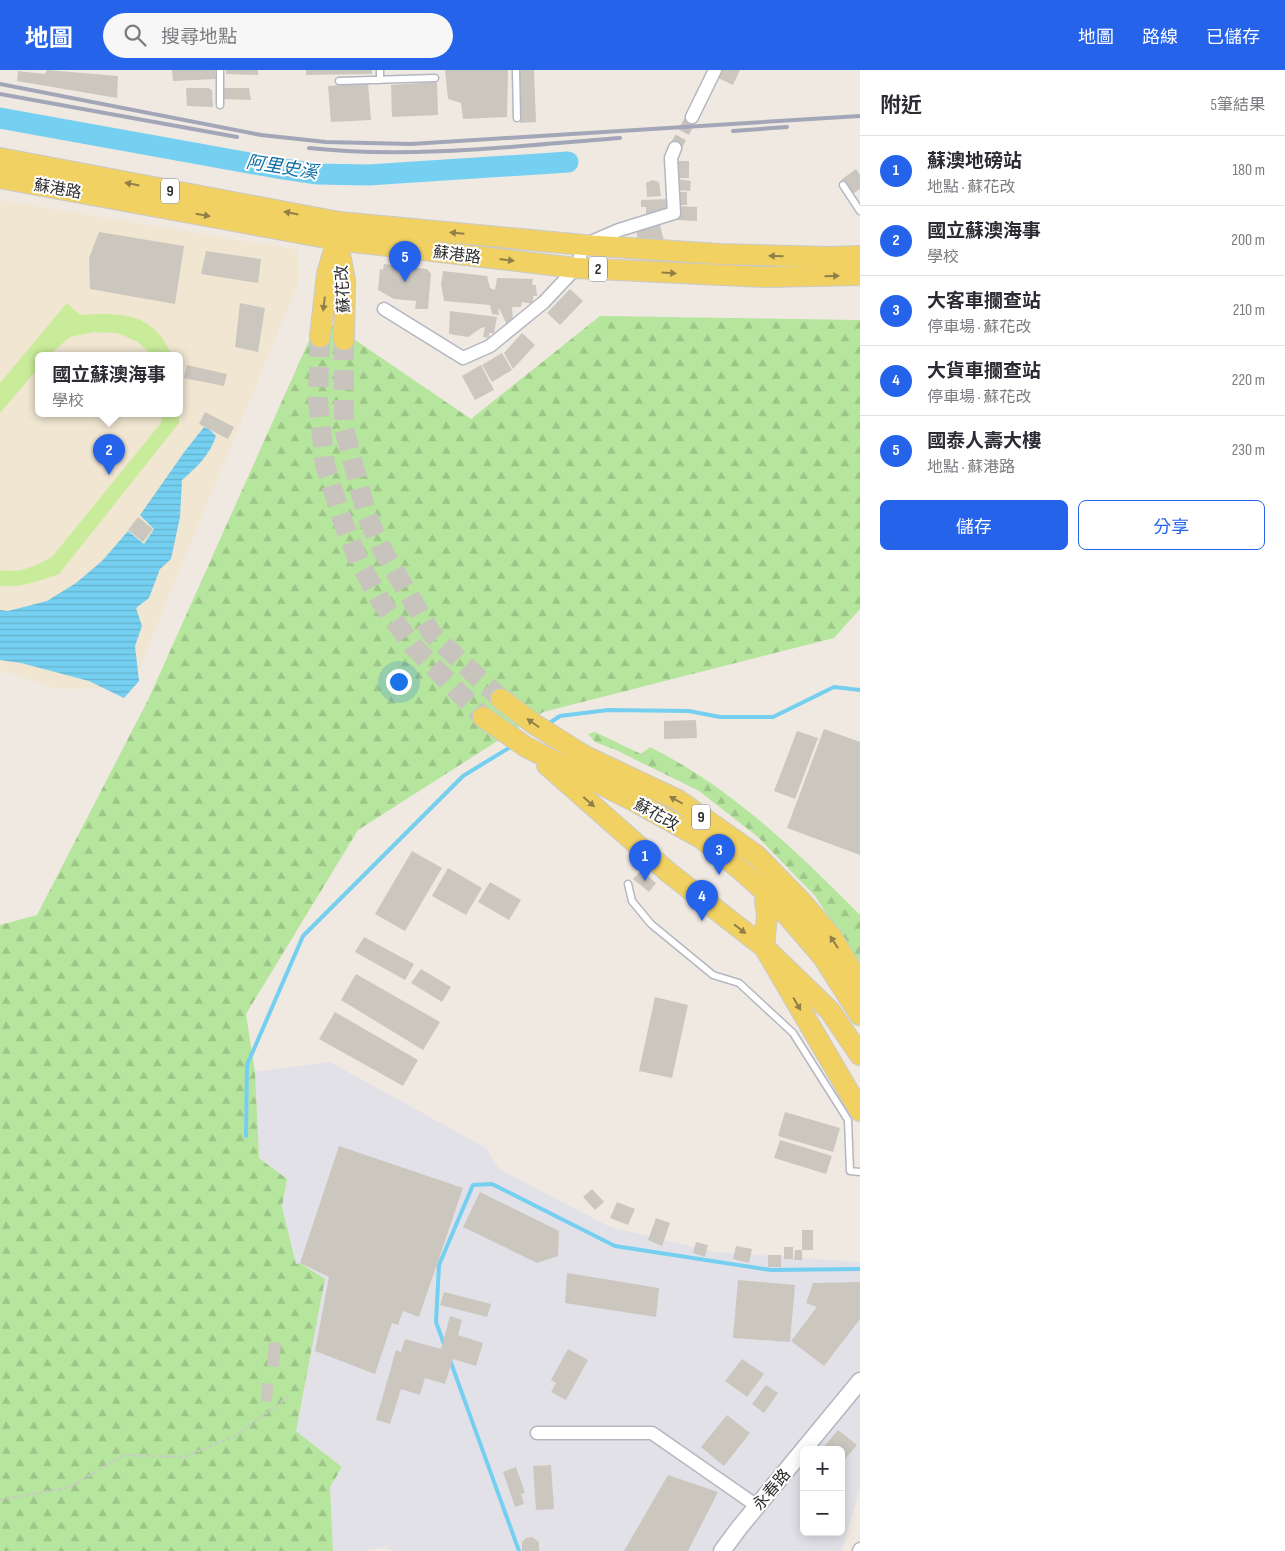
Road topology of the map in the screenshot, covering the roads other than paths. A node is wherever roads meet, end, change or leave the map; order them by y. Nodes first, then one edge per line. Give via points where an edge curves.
1 (220, 70) edge
2 (380, 70) edge
3 (516, 70) edge
4 (715, 70) edge
5 (435, 78) dead end
6 (380, 80) junction
7 (339, 81) dead end
8 (220, 105) dead end
9 (692, 117) tunnel mouth
10 (517, 118) dead end
11 (675, 148) tunnel mouth
12 (0, 158) edge
13 (0, 178) edge
14 (77, 182) junction
15 (843, 185) dead end
16 (860, 212) edge
17 (338, 231) junction
18 (584, 245) junction
19 (860, 256) edge
20 (576, 268) junction
21 (860, 275) edge
22 (384, 309) dead end
23 (320, 337) tunnel mouth
24 (344, 340) tunnel mouth
25 (501, 700) tunnel mouth
26 (483, 716) tunnel mouth
27 (526, 747) junction
28 (628, 884) dead end
29 (766, 900) junction
30 (764, 947) junction
31 (860, 984) edge
32 (860, 1015) edge
33 (860, 1055) edge
34 (860, 1111) edge
35 (860, 1172) edge
36 (860, 1381) edge
37 (537, 1433) dead end
38 (757, 1506) junction
39 (722, 1551) edge

1 - 8 lane
2 - 6 lane
3 - 10 lane
4 - 9 street
5 - 6 lane
6 - 7 lane
11 - 18 street via 671,158 674,213
12 - 14 main road, 蘇港路 / 9
13 - 14 main road, 蘇港路 / 9
14 - 17 main road, 蘇港路 / 9
15 - 16 lane
18 -> 17 main road, 蘇港路 / 2
17 -> 20 main road, 蘇港路 / 2
17 -> 23 main road, 蘇花改 via 327,274
17 - 24 main road, 蘇花改 via 345,280
19 -> 18 main road, 蘇港路 / 2 via 719,254
18 - 20 street
20 -> 21 main road, 蘇港路 / 2 via 766,277
20 - 22 street via 544,302 490,346 463,358
31 -> 25 main road, 蘇花改 / 9 via 831,936 756,855 678,800 585,756
26 - 27 main road, 蘇花改 / 9
27 - 29 main road via 561,769 667,824 723,862
27 -> 30 main road via 668,872
27 - 32 main road, 蘇花改 / 9 via 634,800 701,838 774,900 823,957
28 - 35 lane via 632,901 651,924 713,975 739,983 793,1033 848,1120 850,1171
29 - 30 main road
29 - 32 main road via 816,954
30 - 33 main road via 830,1011
30 -> 34 main road
36 - 38 street, 永春路
37 - 38 street via 652,1434
38 - 39 street, 永春路

